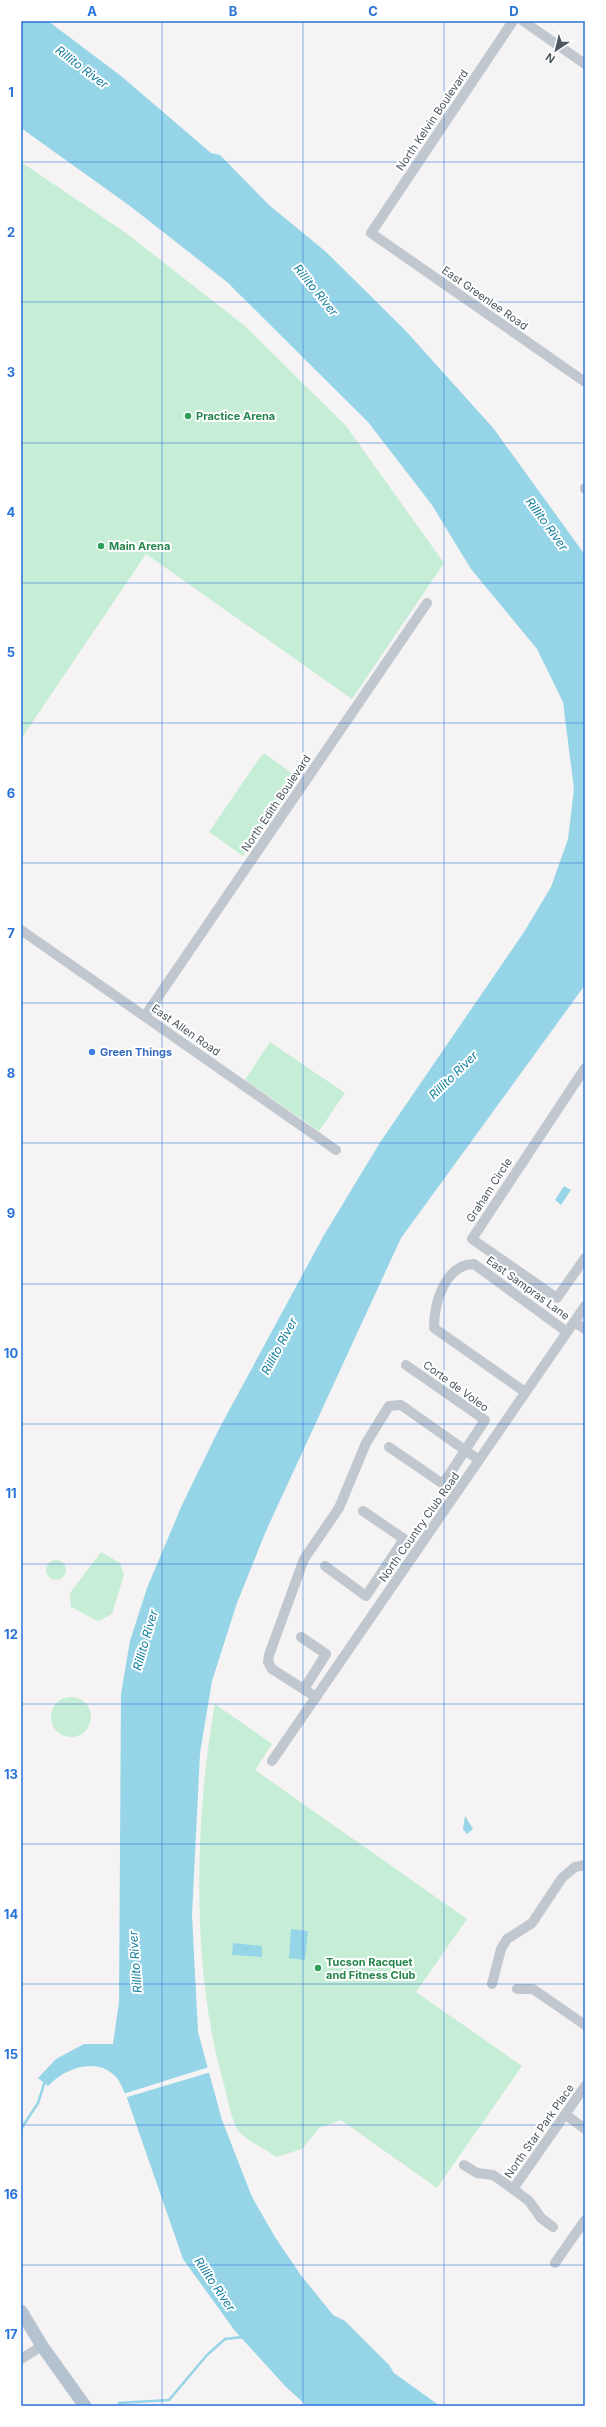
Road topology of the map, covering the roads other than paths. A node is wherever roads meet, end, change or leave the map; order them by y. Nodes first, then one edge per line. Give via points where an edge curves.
1 (512, 21) edge
2 (523, 21) edge
3 (585, 64) edge
4 (371, 233) joint
5 (585, 381) edge
6 (427, 603) dead end
7 (21, 930) edge
8 (145, 1016) junction
9 (585, 1068) edge
10 (336, 1150) dead end
11 (585, 1258) edge
12 (585, 1306) edge
13 (574, 1322) junction
14 (585, 1329) edge
15 (567, 1332) junction
16 (406, 1365) dead end
17 (525, 1392) junction
18 (389, 1446) dead end
19 (465, 1450) junction
20 (479, 1460) junction
21 (363, 1511) dead end
22 (325, 1566) dead end
23 (384, 1570) junction
24 (397, 1580) junction
25 (301, 1637) dead end
26 (304, 1690) junction
27 (316, 1697) junction
28 (272, 1761) dead end
29 (585, 1865) edge
30 (492, 1984) dead end
31 (517, 1989) dead end
32 (585, 2025) edge
33 (585, 2086) edge
34 (566, 2115) junction
35 (585, 2129) edge
36 (464, 2165) dead end
37 (514, 2189) junction
38 (585, 2220) edge
39 (552, 2227) dead end
40 (555, 2263) dead end
41 (21, 2311) edge
42 (42, 2346) junction
43 (21, 2359) edge
44 (85, 2406) edge

1 - 4 street, North Kelvin Boulevard
2 - 3 street
4 - 5 street, East Greenlee Road
6 - 8 street, North Edith Boulevard
7 - 8 street, East Allen Road
8 - 10 street, East Allen Road
9 - 11 street, Graham Circle via 472,1239 557,1298
12 - 13 street, North Country Club Road
13 - 14 street
13 - 15 street, North Country Club Road
15 - 17 street, North Country Club Road
15 - 17 street, East Sampras Lane via 474,1264 462,1265 452,1271 438,1299 434,1313 434,1328
16 - 19 street, Corte de Voleo via 485,1420
17 - 20 street, North Country Club Road
18 - 19 street via 443,1484
19 - 20 street
19 - 26 street via 401,1405 389,1406 366,1443 339,1508 307,1553 269,1655 268,1662 272,1669
20 - 24 street, North Country Club Road
21 - 23 street via 404,1539
22 - 23 street via 366,1596
23 - 24 street
24 - 27 street, North Country Club Road
25 - 26 street via 326,1654
26 - 27 street
27 - 28 street, North Country Club Road
29 - 30 street via 574,1867 562,1878 532,1923 506,1939 501,1948
31 - 32 street via 533,1989
33 - 34 street, North Star Park Place
34 - 35 street
34 - 37 street, North Star Park Place
36 - 37 street, North Star Park Place via 477,2173 493,2175
37 - 39 street, North Star Park Place via 529,2200 541,2218
38 - 40 street
41 - 42 main road
42 - 43 street
42 - 44 main road

